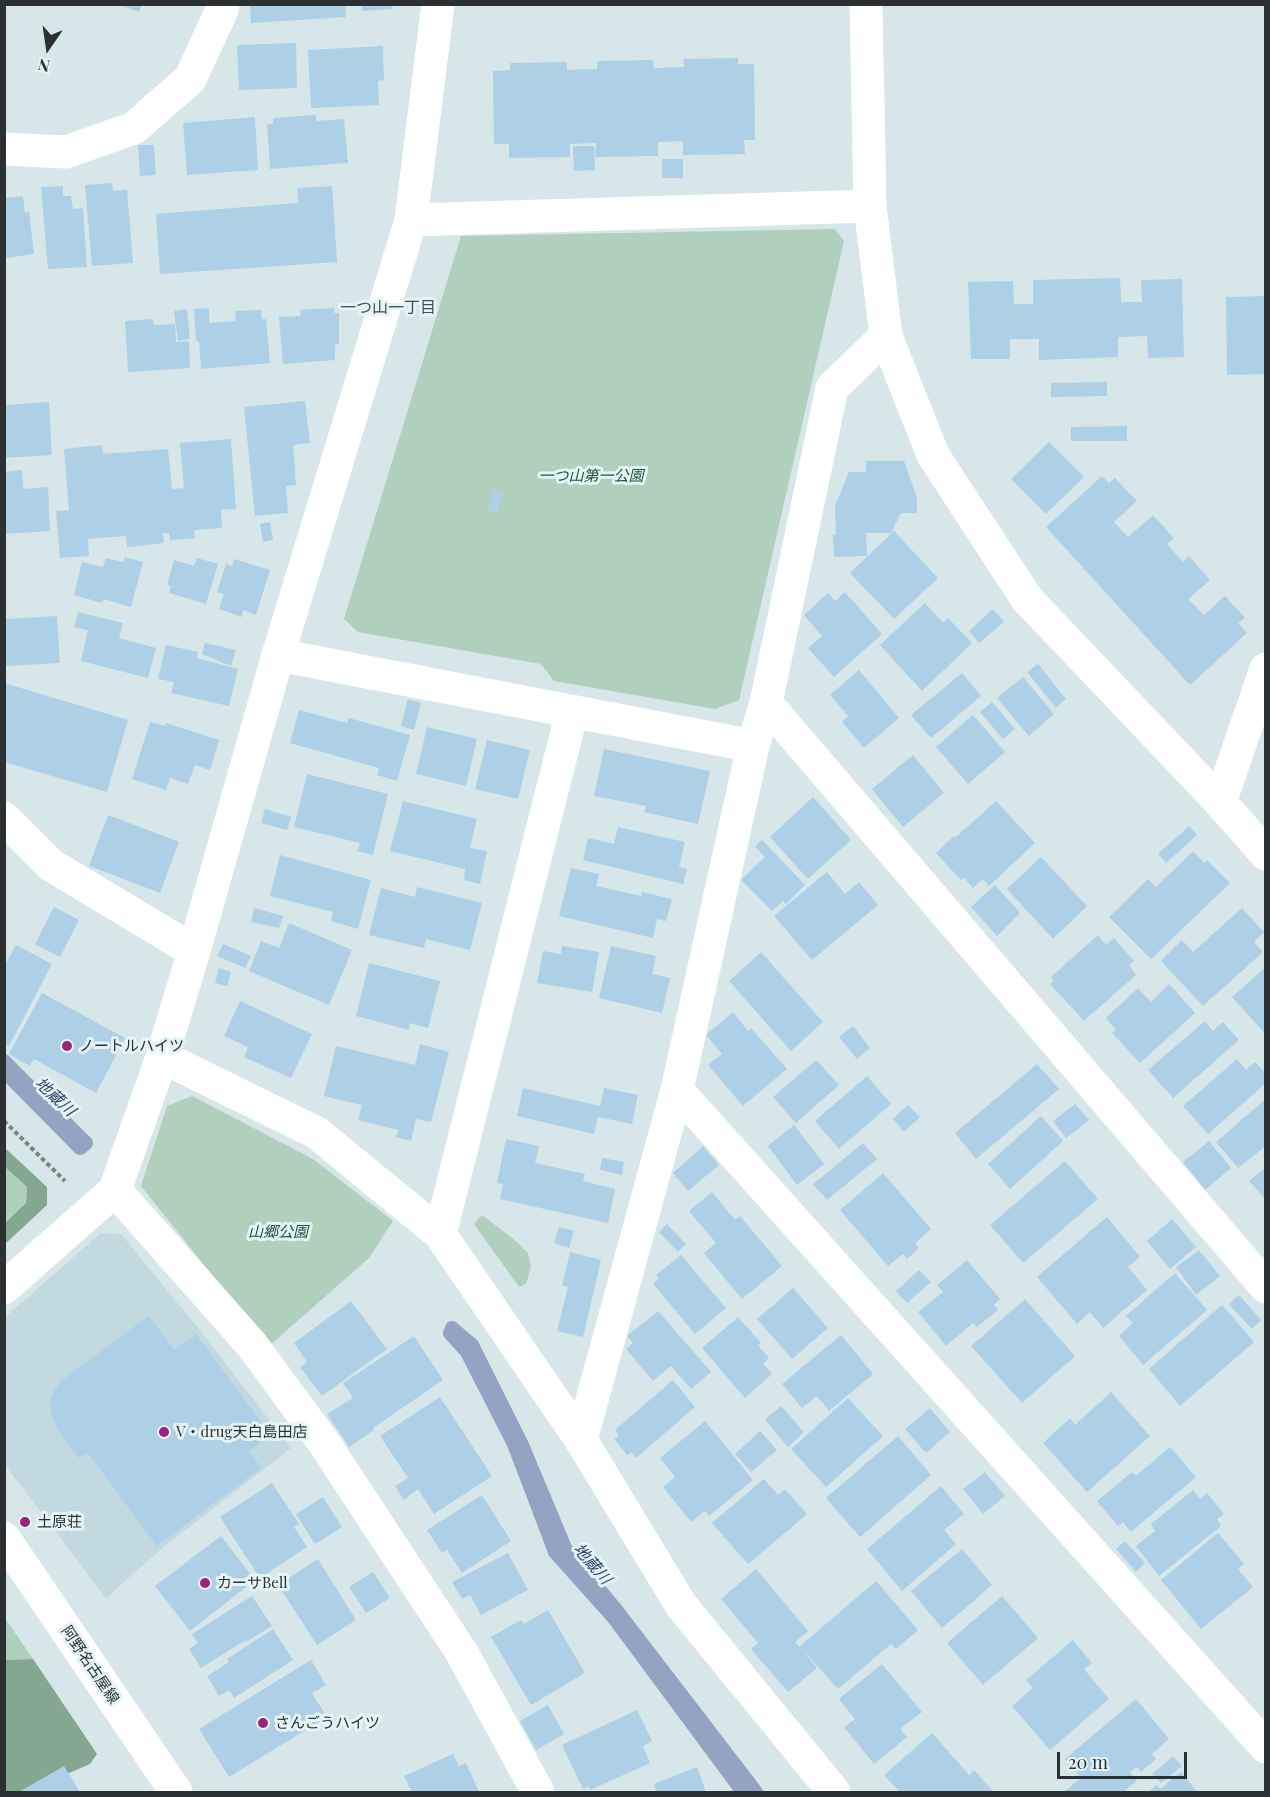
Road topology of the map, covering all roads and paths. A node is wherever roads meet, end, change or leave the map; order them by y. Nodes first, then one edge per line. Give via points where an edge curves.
1 (223, 4) edge
2 (438, 4) edge
3 (866, 4) edge
4 (4, 149) edge
5 (870, 206) junction
6 (411, 220) junction
7 (886, 336) junction
8 (278, 655) junction
9 (1266, 669) edge
10 (766, 703) junction
11 (572, 712) junction
12 (753, 746) junction
13 (1220, 802) junction
14 (4, 818) edge
15 (1266, 854) edge
16 (194, 951) junction
17 (162, 1057) junction
18 (677, 1090) junction
19 (4, 1121) edge
20 (69, 1185) dead end
21 (115, 1191) junction
22 (440, 1234) junction
23 (1266, 1287) edge
24 (4, 1288) edge
25 (581, 1440) junction
26 (4, 1538) edge
27 (1266, 1747) edge
28 (176, 1792) edge
29 (538, 1792) edge
30 (834, 1792) edge

1 - 4 street via 190,78 134,128 66,152
2 - 6 street
3 - 5 street
5 - 6 street
5 - 7 street
6 - 8 street
7 - 10 street via 832,388
7 - 13 street via 933,455 1027,599
8 - 11 street
8 - 16 street
9 - 13 street
10 - 12 street
10 - 23 street
11 - 12 street
11 - 22 street
12 - 18 street
13 - 15 street
14 - 16 street via 51,865
16 - 17 street
17 - 21 street
17 - 22 street via 318,1133
18 - 25 street
18 - 27 street
19 - 20 path
21 - 24 street
21 - 29 street via 252,1345 324,1443 462,1653
22 - 25 street
25 - 30 street via 681,1605
26 - 28 street, 阿野名古屋線

